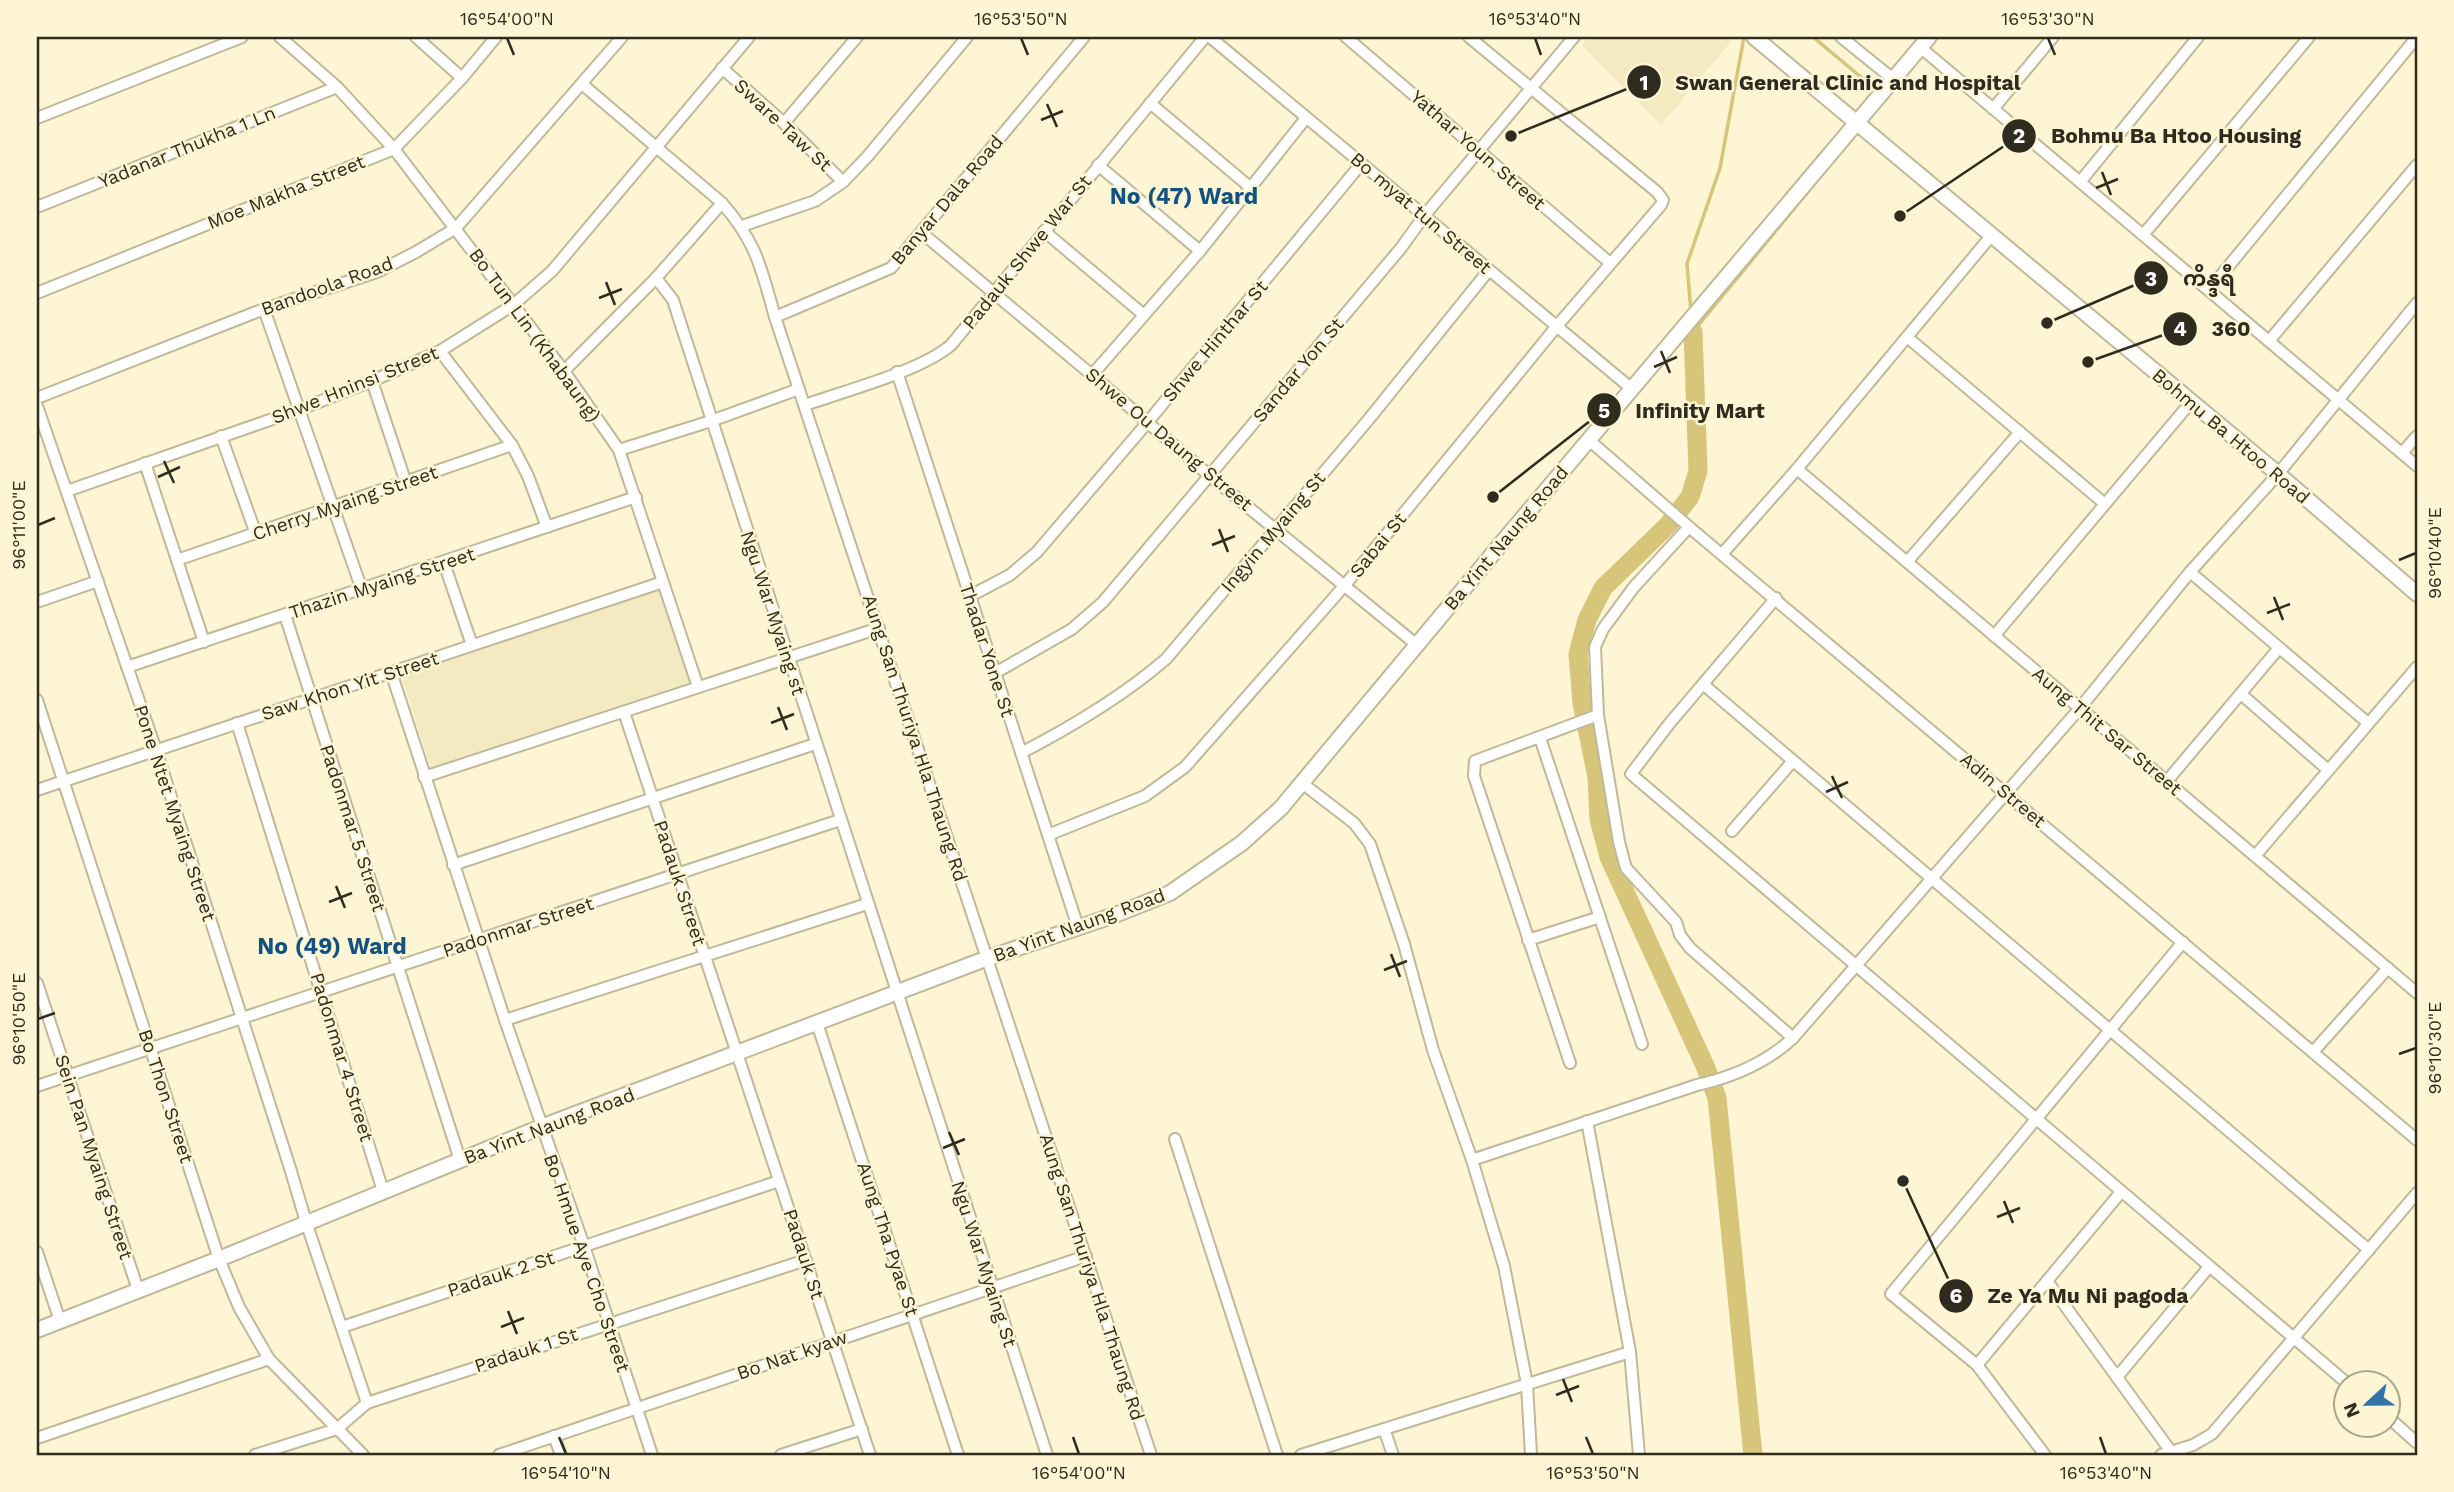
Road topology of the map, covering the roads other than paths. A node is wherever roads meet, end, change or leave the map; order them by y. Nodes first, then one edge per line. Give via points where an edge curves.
1 (242, 37) edge
2 (280, 37) edge
3 (416, 37) edge
4 (496, 37) edge
5 (622, 37) edge
6 (749, 37) edge
7 (857, 37) edge
8 (967, 37) edge
9 (1084, 37) edge
10 (1207, 37) edge
11 (1346, 37) edge
12 (1469, 37) edge
13 (1574, 37) edge
14 (1754, 37) edge
15 (1841, 37) edge
16 (2053, 37) edge
17 (2198, 37) edge
18 (2309, 37) edge
19 (2417, 37) edge
20 (1925, 42) edge
21 (722, 68) junction
22 (462, 78) junction
23 (1893, 79) junction
24 (582, 84) junction
25 (337, 88) junction
26 (1531, 88) junction
27 (1150, 103) junction
28 (1993, 109) junction
29 (37, 118) edge
30 (1306, 118) junction
31 (784, 124) junction
32 (1856, 124) junction
33 (656, 147) junction
34 (394, 149) junction
35 (1480, 150) junction
36 (1361, 163) junction
37 (1098, 165) junction
38 (2417, 165) edge
39 (844, 182) junction
40 (2080, 182) junction
41 (1251, 188) junction
42 (722, 203) junction
43 (37, 207) edge
44 (1424, 216) junction
45 (742, 226) junction
46 (456, 228) junction
47 (1044, 231) junction
48 (922, 233) junction
49 (2143, 235) junction
50 (1991, 236) junction
51 (1200, 251) junction
52 (1610, 263) junction
53 (1489, 270) junction
54 (656, 278) junction
55 (2209, 290) junction
56 (37, 293) edge
57 (994, 293) junction
58 (2417, 303) edge
59 (513, 304) junction
60 (264, 309) junction
61 (1144, 315) junction
62 (775, 317) junction
63 (1557, 326) junction
64 (1907, 337) junction
65 (2269, 341) junction
66 (439, 351) junction
67 (564, 371) junction
68 (897, 372) junction
69 (1092, 375) junction
70 (372, 381) junction
71 (799, 389) junction
72 (1632, 389) junction
73 (37, 398) edge
74 (2337, 399) junction
75 (2191, 402) junction
76 (804, 405) junction
77 (37, 406) edge
78 (300, 409) junction
79 (711, 421) junction
80 (1147, 423) junction
81 (2020, 432) junction
82 (222, 436) junction
83 (2417, 436) edge
84 (1589, 440) junction
85 (512, 445) junction
86 (619, 450) junction
87 (2402, 453) junction
88 (145, 463) junction
89 (2417, 466) edge
90 (1797, 469) junction
91 (2278, 474) junction
92 (1210, 476) junction
93 (406, 483) junction
94 (67, 491) junction
95 (636, 497) junction
96 (2105, 504) junction
97 (334, 508) junction
98 (1685, 524) junction
99 (547, 527) junction
100 (1277, 529) junction
101 (256, 534) junction
102 (1723, 553) junction
103 (177, 560) junction
104 (1907, 562) junction
105 (444, 563) junction
106 (2190, 572) junction
107 (98, 581) junction
108 (663, 582) junction
109 (1345, 585) junction
110 (362, 590) junction
111 (2417, 594) edge
112 (970, 596) junction
113 (1776, 598) junction
114 (37, 602) edge
115 (285, 615) junction
116 (878, 628) junction
117 (1994, 636) junction
118 (204, 642) junction
119 (472, 645) junction
120 (1417, 645) junction
121 (2280, 648) junction
122 (788, 658) junction
123 (127, 667) junction
124 (2417, 667) edge
125 (391, 672) junction
126 (995, 673) junction
127 (1704, 685) junction
128 (698, 687) junction
129 (2241, 694) junction
130 (311, 699) junction
131 (37, 700) edge
132 (2080, 708) junction
133 (624, 712) junction
134 (1593, 718) junction
135 (237, 723) junction
136 (2368, 723) junction
137 (1540, 738) junction
138 (815, 744) junction
139 (156, 750) junction
140 (1021, 754) junction
141 (1793, 761) junction
142 (2328, 770) junction
143 (424, 777) junction
144 (63, 781) junction
145 (2167, 781) junction
146 (1302, 783) junction
147 (37, 790) edge
148 (2007, 793) junction
149 (653, 798) junction
150 (840, 820) junction
151 (1732, 831) dead end
152 (1048, 835) junction
153 (2255, 856) junction
154 (453, 865) junction
155 (678, 874) junction
156 (1931, 878) junction
157 (867, 904) junction
158 (1600, 917) junction
159 (1078, 927) junction
160 (478, 940) junction
161 (1528, 940) junction
162 (2183, 942) junction
163 (705, 957) junction
164 (988, 958) junction
165 (1858, 965) junction
166 (398, 967) junction
167 (2388, 968) junction
168 (37, 983) edge
169 (322, 992) junction
170 (896, 993) junction
171 (2417, 993) edge
172 (241, 1018) junction
173 (505, 1020) junction
174 (817, 1023) junction
175 (2110, 1030) junction
176 (1793, 1038) junction
177 (1643, 1044) dead end
178 (150, 1049) junction
179 (2313, 1052) junction
180 (737, 1054) junction
181 (1570, 1063) dead end
182 (68, 1076) junction
183 (37, 1086) edge
184 (2036, 1117) junction
185 (1587, 1121) junction
186 (541, 1127) junction
187 (1174, 1139) dead end
188 (2417, 1140) edge
189 (460, 1160) junction
190 (1472, 1160) junction
191 (779, 1181) junction
192 (383, 1191) junction
193 (2121, 1192) junction
194 (2417, 1193) edge
195 (306, 1222) junction
196 (584, 1246) junction
197 (2368, 1250) junction
198 (37, 1252) edge
199 (1086, 1256) junction
200 (219, 1259) junction
201 (806, 1260) junction
202 (2209, 1267) junction
203 (2047, 1281) junction
204 (992, 1288) junction
205 (138, 1290) junction
206 (912, 1315) junction
207 (60, 1321) junction
208 (609, 1322) junction
209 (342, 1326) junction
210 (37, 1330) edge
211 (2293, 1337) junction
212 (833, 1342) junction
213 (1630, 1352) junction
214 (269, 1359) junction
215 (1977, 1365) junction
216 (2332, 1370) edge
217 (2117, 1377) junction
218 (1527, 1384) junction
219 (367, 1403) junction
220 (636, 1408) junction
221 (337, 1429) junction
222 (862, 1429) junction
223 (1384, 1429) junction
224 (2402, 1430) edge
225 (554, 1436) junction
226 (37, 1438) edge
227 (2417, 1443) edge
228 (2167, 1454) edge
229 (255, 1455) edge
230 (363, 1455) edge
231 (499, 1455) edge
232 (561, 1455) edge
233 (652, 1455) edge
234 (781, 1455) edge
235 (870, 1455) edge
236 (958, 1455) edge
237 (1047, 1455) edge
238 (1151, 1455) edge
239 (1277, 1455) edge
240 (1301, 1455) edge
241 (1393, 1455) edge
242 (1531, 1455) edge
243 (1639, 1455) edge
244 (2045, 1455) edge

1 - 29 street
2 - 25 street, Bo Tun Lin (Khabaung)
3 - 22 street
4 - 22 street, Moe Makha Street
5 - 24 street, Bandoola Road
6 - 21 street, Shwe Hninsi Street
7 - 31 street
8 - 39 street
9 - 48 street, Banyar Dala Road
10 - 27 street, Padauk Shwe War St
10 - 30 street, Bo myat tun Street
11 - 35 street, Yathar Youn Street
12 - 26 street
13 - 26 street, Sandar Yon St
14 - 32 main road, Bohmu Ba Htoo Road
15 - 23 street
16 - 28 street
17 - 40 street
18 - 49 street
19 - 55 street
20 - 23 main road, Ba Yint Naung Road
20 - 28 street
21 - 31 street, Sware Taw St
21 - 33 street, Shwe Hninsi Street
22 - 34 street, Moe Makha Street
23 - 32 main road, Ba Yint Naung Road
24 - 33 street, Aung San Thuriya Hla Thaung Rd
24 - 46 street, Bandoola Road
25 - 34 street, Bo Tun Lin (Khabaung)
25 - 43 street, Yadanar Thukha 1 Ln
26 - 35 street, Sandar Yon St
26 - 52 street, Sabai St via 1663,200
27 - 37 street, Padauk Shwe War St
27 - 41 street
28 - 40 street
30 - 36 street, Bo myat tun Street
30 - 41 street
31 - 39 street, Sware Taw St
32 - 50 main road, Bohmu Ba Htoo Road
32 - 72 main road, Ba Yint Naung Road
33 - 42 street, Aung San Thuriya Hla Thaung Rd
33 - 59 street, Shwe Hninsi Street via 552,271
34 - 46 street, Bo Tun Lin (Khabaung)
34 - 56 street, Moe Makha Street
35 - 44 street, Sandar Yon St
35 - 52 street, Yathar Youn Street
36 - 44 street, Bo myat tun Street
36 - 80 street, Shwe Hinthar St
37 - 47 street, Padauk Shwe War St
37 - 51 street
38 - 65 street
39 - 45 street via 815,201
40 - 49 street
41 - 51 street
42 - 45 street, Aung San Thuriya Hla Thaung Rd
42 - 54 street
44 - 53 street, Bo myat tun Street
44 - 92 street, Sandar Yon St
45 - 62 street, Aung San Thuriya Hla Thaung Rd via 757,253
46 - 59 street, Bo Tun Lin (Khabaung)
46 - 60 street, Bandoola Road via 377,272
47 - 57 street, Padauk Shwe War St
47 - 61 street
48 - 57 street, Shwe Ou Daung Street
48 - 62 street, Banyar Dala Road via 891,268
49 - 55 street
50 - 64 street
50 - 75 main road, Bohmu Ba Htoo Road
51 - 61 street
52 - 63 street, Sabai St
53 - 63 street, Bo myat tun Street
53 - 100 street, Ingyin Myaing St
54 - 67 street
54 - 79 street, Ngu War Myaing st via 673,300
55 - 65 street
57 - 68 street, Padauk Shwe War St via 941,354
57 - 69 street, Shwe Ou Daung Street
58 - 74 street
59 - 66 street, Shwe Hninsi Street
59 - 67 street, Bo Tun Lin (Khabaung)
60 - 73 street, Bandoola Road
60 - 78 street
61 - 69 street
62 - 71 street, Aung San Thuriya Hla Thaung Rd
63 - 72 street, Bo myat tun Street
63 - 109 street, Sabai St
64 - 81 street
64 - 90 street
65 - 74 street
66 - 70 street, Shwe Hninsi Street
66 - 85 street
67 - 86 street, Bo Tun Lin (Khabaung)
68 - 76 street, Padauk Shwe War St
68 - 112 street, Thadar Yone St
69 - 80 street, Shwe Ou Daung Street
70 - 78 street, Shwe Hninsi Street
70 - 93 street
71 - 76 street, Aung San Thuriya Hla Thaung Rd
71 - 79 street
72 - 84 main road, Ba Yint Naung Road
74 - 87 street
74 - 91 street
75 - 91 main road, Bohmu Ba Htoo Road
75 - 96 street
76 - 116 street, Aung San Thuriya Hla Thaung Rd
77 - 94 street, Pone Ntet Myaing Street
78 - 82 street, Shwe Hninsi Street
78 - 97 street
79 - 86 street
79 - 122 street, Ngu War Myaing st
80 - 92 street, Shwe Ou Daung Street
80 - 112 street, Shwe Hinthar St via 1037,552 1010,575
81 - 96 street
81 - 104 street
82 - 88 street, Shwe Hninsi Street
82 - 101 street
83 - 87 street
84 - 98 street, Adin Street
84 - 120 main road, Ba Yint Naung Road
85 - 93 street, Cherry Myaing Street
85 - 99 street
86 - 95 street, Bo Tun Lin (Khabaung)
87 - 89 street
88 - 94 street, Shwe Hninsi Street
88 - 103 street
90 - 102 street
90 - 104 street, Aung Thit Sar Street
91 - 106 street
91 - 111 main road, Bohmu Ba Htoo Road
92 - 100 street, Shwe Ou Daung Street
92 - 126 street, Sandar Yon St via 1103,602 1072,629
93 - 97 street, Cherry Myaing Street
94 - 107 street, Pone Ntet Myaing Street
95 - 99 street, Thazin Myaing Street
95 - 108 street, Bo Tun Lin (Khabaung)
96 - 117 street
97 - 101 street, Cherry Myaing Street
97 - 110 street
98 - 102 street, Adin Street
98 - 134 street via 1603,629 1595,647
99 - 105 street, Thazin Myaing Street
100 - 109 street, Shwe Ou Daung Street
100 - 140 street, Ingyin Myaing St via 1166,659 1072,727
101 - 103 street, Cherry Myaing Street
102 - 113 street, Adin Street
103 - 118 street
104 - 117 street, Aung Thit Sar Street
105 - 110 street, Thazin Myaing Street
105 - 119 street
106 - 121 street
106 - 132 street
107 - 114 street
107 - 123 street, Pone Ntet Myaing Street
108 - 119 street, Saw Khon Yit Street
108 - 128 street, Bo Tun Lin (Khabaung)
109 - 120 street, Shwe Ou Daung Street
109 - 152 street, Sabai St via 1185,767 1145,796
110 - 115 street, Thazin Myaing Street
112 - 126 street, Thadar Yone St
113 - 127 street
113 - 148 street, Adin Street
115 - 118 street, Thazin Myaing Street
115 - 130 street, Padonmar 5 Street
116 - 122 street
116 - 164 street, Aung San Thuriya Hla Thaung Rd
117 - 132 street, Aung Thit Sar Street
118 - 123 street, Thazin Myaing Street
119 - 125 street, Saw Khon Yit Street
120 - 146 main road, Ba Yint Naung Road
121 - 129 street
121 - 136 street
122 - 128 street
122 - 138 street, Ngu War Myaing st
123 - 139 street, Pone Ntet Myaing Street
124 - 136 street
125 - 130 street, Saw Khon Yit Street
125 - 143 street, Bo Hmue Aye Cho Street
126 - 140 street, Thadar Yone St
127 - 141 street
127 - 165 street via 1631,774
128 - 133 street
129 - 142 street
129 - 145 street
130 - 135 street, Saw Khon Yit Street
130 - 166 street, Padonmar 5 Street
131 - 144 street, Bo Thon Street
132 - 145 street, Aung Thit Sar Street
132 - 148 street
133 - 143 street
133 - 149 street, Padauk Street
134 - 137 street
134 - 176 street via 1626,868 1676,922 1690,948
135 - 139 street, Saw Khon Yit Street
135 - 169 street, Padonmar 4 Street
136 - 142 street
137 - 158 street
137 - 161 street via 1475,761 1474,767
138 - 149 street
138 - 150 street, Ngu War Myaing st
139 - 144 street, Saw Khon Yit Street
139 - 172 street, Pone Ntet Myaing Street
140 - 152 street, Thadar Yone St
141 - 151 street
141 - 156 street
142 - 153 street
143 - 154 street, Bo Hmue Aye Cho Street
144 - 147 street, Saw Khon Yit Street
144 - 178 street, Bo Thon Street
145 - 153 street, Aung Thit Sar Street
146 - 159 main road, Ba Yint Naung Road via 1242,843 1170,893
146 - 190 street via 1354,823 1370,844
148 - 156 street
148 - 162 street, Adin Street
149 - 154 street
149 - 155 street, Padauk Street
150 - 155 street, Padonmar Street
150 - 157 street, Ngu War Myaing st
152 - 159 street, Thadar Yone St
153 - 167 street, Aung Thit Sar Street
154 - 160 street, Bo Hmue Aye Cho Street
155 - 160 street, Padonmar Street
155 - 163 street, Padauk Street
156 - 165 street
156 - 175 street
157 - 163 street
157 - 170 street, Ngu War Myaing st
158 - 161 street
158 - 177 street
159 - 164 main road, Ba Yint Naung Road
160 - 166 street, Padonmar Street
160 - 173 street, Bo Hmue Aye Cho Street
161 - 181 street
162 - 175 street
162 - 179 street, Adin Street
163 - 173 street
163 - 180 street, Padauk Street
164 - 170 main road, Ba Yint Naung Road
164 - 199 street, Aung San Thuriya Hla Thaung Rd
165 - 176 street
165 - 184 street
166 - 169 street, Padonmar Street
166 - 189 street, Padonmar 5 Street
167 - 171 street, Aung Thit Sar Street
167 - 179 street
168 - 182 street, Sein Pan Myaing Street
169 - 172 street, Padonmar Street
169 - 192 street, Padonmar 4 Street
170 - 174 main road, Ba Yint Naung Road
170 - 204 street, Ngu War Myaing St
172 - 178 street, Padonmar Street
172 - 195 street, Pone Ntet Myaing Street
173 - 186 street, Bo Hmue Aye Cho Street
174 - 180 main road, Ba Yint Naung Road
174 - 206 street, Aung Tha Pyae St
175 - 184 street
175 - 197 street
176 - 185 street via 1776,1053 1727,1078
178 - 182 street, Padonmar Street
178 - 200 street, Bo Thon Street
179 - 188 street, Adin Street
180 - 186 main road, Ba Yint Naung Road
180 - 191 street, Padauk St
182 - 183 street, Padonmar Street
182 - 205 street, Sein Pan Myaing Street
184 - 193 street
184 - 215 street via 1891,1294
185 - 190 street
185 - 213 street
186 - 189 main road, Ba Yint Naung Road
186 - 196 street, Bo Hmue Aye Cho Street
187 - 239 street
189 - 192 main road, Ba Yint Naung Road
190 - 218 street via 1504,1266
191 - 196 street, Padauk 2 St
191 - 201 street, Padauk St
192 - 195 main road, Ba Yint Naung Road
193 - 202 street
193 - 203 street
194 - 197 street
195 - 200 main road, Ba Yint Naung Road
195 - 209 street, Pone Ntet Myaing Street
196 - 208 street, Bo Hmue Aye Cho Street
196 - 209 street, Padauk 2 St
197 - 211 street
198 - 207 street
199 - 204 street, Bo Nat kyaw
199 - 238 street, Aung San Thuriya Hla Thaung Rd
200 - 205 main road, Ba Yint Naung Road
200 - 214 street, Bo Thon Street via 239,1307
201 - 208 street, Padauk 1 St
201 - 212 street, Padauk St
202 - 211 street
202 - 217 street
203 - 215 street
203 - 217 street
204 - 206 street, Bo Nat kyaw
204 - 237 street, Ngu War Myaing St
205 - 207 main road, Ba Yint Naung Road
206 - 212 street, Bo Nat kyaw
206 - 236 street, Aung Tha Pyae St
207 - 210 main road, Ba Yint Naung Road
208 - 219 street, Padauk 1 St
208 - 220 street, Bo Hmue Aye Cho Street
209 - 219 street, Pone Ntet Myaing Street
211 - 216 street
211 - 228 street via 2212,1434
212 - 220 street, Bo Nat kyaw
212 - 222 street, Padauk St
213 - 218 street
213 - 243 street
214 - 221 street, Bo Thon Street
214 - 226 street
215 - 244 street
217 - 228 street
218 - 223 street
218 - 242 street
219 - 221 street, Padauk 1 St
220 - 225 street, Bo Nat kyaw
220 - 233 street, Bo Hmue Aye Cho Street
221 - 229 street, Padauk 1 St
221 - 230 street, Bo Thon Street
222 - 234 street
222 - 235 street, Padauk St
223 - 240 street
223 - 241 street
224 - 227 street
225 - 231 street, Bo Nat kyaw
225 - 232 street

